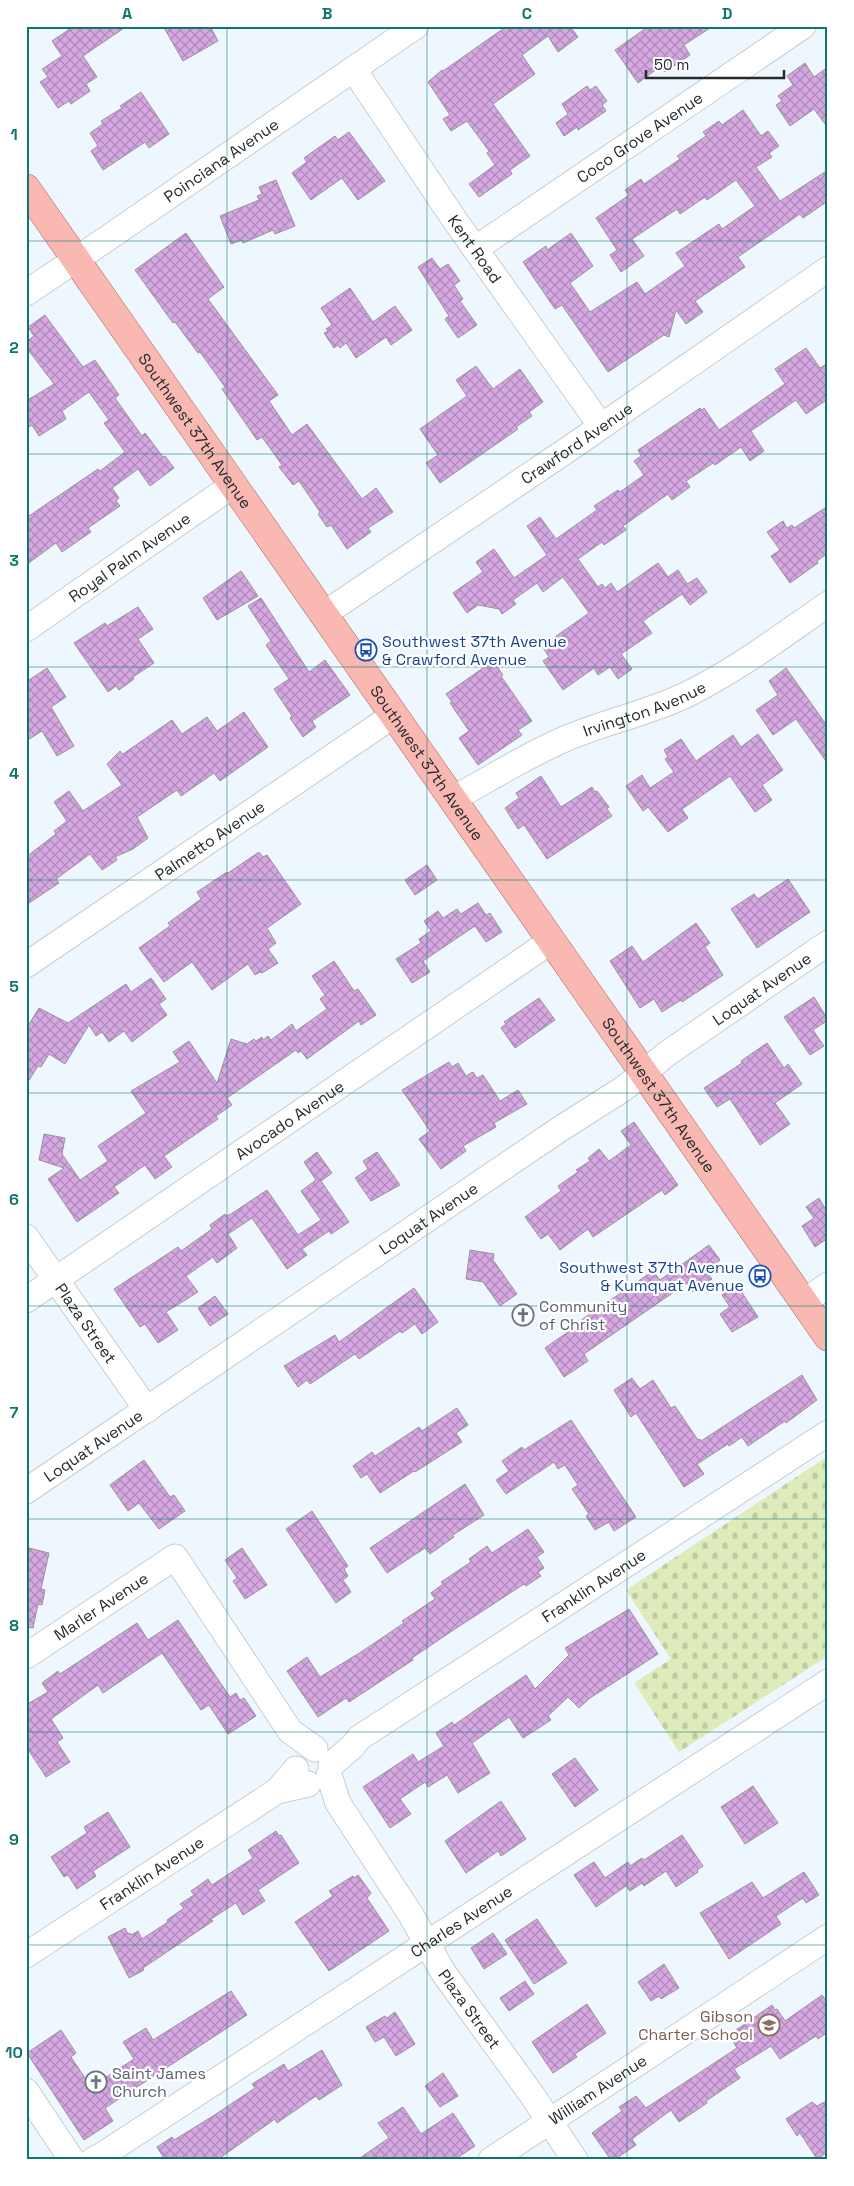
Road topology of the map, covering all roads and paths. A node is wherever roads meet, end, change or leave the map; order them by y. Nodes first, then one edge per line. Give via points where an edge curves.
1 (416, 26) edge
2 (803, 26) edge
3 (354, 70) junction
4 (26, 188) edge
5 (475, 249) junction
6 (76, 260) junction
7 (828, 269) edge
8 (26, 293) edge
9 (602, 426) junction
10 (233, 485) junction
11 (828, 604) edge
12 (324, 614) junction
13 (26, 629) edge
14 (394, 715) junction
15 (454, 799) junction
16 (551, 941) junction
17 (828, 942) edge
18 (26, 964) edge
19 (643, 1073) junction
20 (26, 1236) edge
21 (56, 1280) junction
22 (828, 1285) edge
23 (26, 1300) edge
24 (804, 1302) junction
25 (828, 1337) edge
26 (147, 1410) junction
27 (828, 1433) edge
28 (26, 1491) edge
29 (26, 1656) edge
30 (828, 1682) edge
31 (314, 1767) junction
32 (828, 1936) edge
33 (427, 1943) junction
34 (26, 1955) edge
35 (26, 2091) edge
36 (549, 2121) junction
37 (72, 2160) edge
38 (93, 2160) edge
39 (491, 2160) edge
40 (575, 2160) edge

1 - 3 street, Poinciana Avenue
2 - 5 street, Coco Grove Avenue
3 - 5 street, Kent Road
3 - 6 street, Poinciana Avenue
4 - 6 main road, Southwest 37th Avenue
5 - 9 street, Kent Road
6 - 8 street, Poinciana Avenue
6 - 10 main road, Southwest 37th Avenue
7 - 9 street, Crawford Avenue
9 - 12 street, Crawford Avenue
10 - 12 main road, Southwest 37th Avenue
10 - 13 street, Royal Palm Avenue
11 - 15 street, Irvington Avenue via 705,685 662,705 560,741
12 - 14 main road, Southwest 37th Avenue
14 - 15 main road, Southwest 37th Avenue
14 - 18 street, Palmetto Avenue
15 - 16 main road, Southwest 37th Avenue
16 - 19 main road, Southwest 37th Avenue
16 - 21 street, Avocado Avenue
17 - 19 street, Loquat Avenue
19 - 24 main road, Southwest 37th Avenue
19 - 26 street, Loquat Avenue
20 - 21 street, Plaza Street
21 - 23 street, Avocado Avenue
21 - 26 street, Plaza Street
22 - 24 street
24 - 25 main road, Southwest 37th Avenue
26 - 28 street, Loquat Avenue
27 - 31 street, Franklin Avenue via 359,1738 353,1746
29 - 31 street, Marler Avenue via 175,1557
30 - 33 street, Charles Avenue
31 - 33 street, Plaza Street
31 - 34 street, Franklin Avenue
32 - 36 street, William Avenue
33 - 36 street, Plaza Street via 443,1972
33 - 38 street, Charles Avenue
35 - 37 street
36 - 39 street, William Avenue
36 - 40 street, Plaza Street

